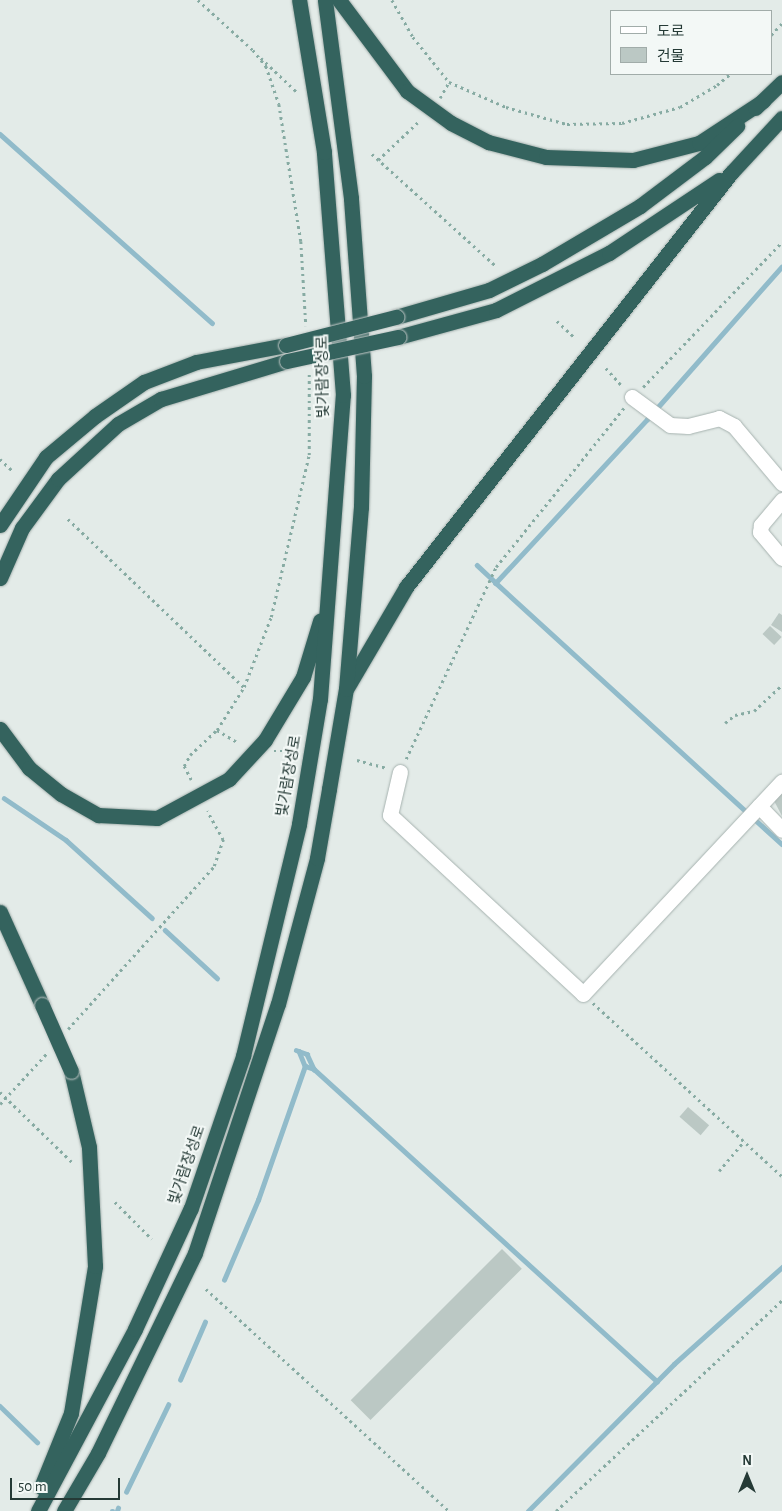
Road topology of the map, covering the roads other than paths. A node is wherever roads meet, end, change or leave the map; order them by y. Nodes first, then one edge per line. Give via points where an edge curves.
1 (299, 0) edge
2 (324, 0) edge
3 (339, 0) edge
4 (782, 82) edge
5 (763, 101) junction
6 (782, 118) edge
7 (731, 173) junction
8 (632, 397) road end
9 (782, 483) edge
10 (782, 500) edge
11 (0, 525) edge
12 (335, 534) junction
13 (782, 558) edge
14 (0, 578) edge
15 (346, 689) junction
16 (0, 728) edge
17 (400, 772) road end
18 (782, 781) edge
19 (756, 809) junction
20 (782, 830) edge
21 (0, 912) edge
22 (32, 1511) edge
23 (38, 1511) edge
24 (64, 1511) edge

1 - 12 highway, 빛가람장성로 via 324,152 336,271 343,395
2 - 15 highway via 351,198 364,376 361,507
3 - 5 highway via 407,91 450,123 488,142 546,157 633,160 699,143
4 - 5 highway
5 - 11 highway, bridge via 705,157 640,206 542,264 489,290 286,345 196,362 144,382 95,416 46,457
6 - 7 highway
7 - 14 highway, bridge via 609,253 496,310 398,337 287,361 160,399 118,424 58,479 22,528
7 - 15 highway via 406,587
8 - 9 lane via 670,425 688,426 719,418 734,426
10 - 13 lane via 761,524 760,532
12 - 16 highway via 319,623 304,678 265,740 229,779 190,802 157,818 98,815 61,794 29,768
12 - 23 highway, 빛가람장성로 via 320,699 299,824 243,1056 191,1208 135,1329
15 - 24 highway via 316,858 283,986 198,1244 98,1453
17 - 19 lane via 390,815 583,994
18 - 19 lane
19 - 20 lane
21 - 22 highway, bridge via 71,1071 89,1147 95,1266 71,1413

